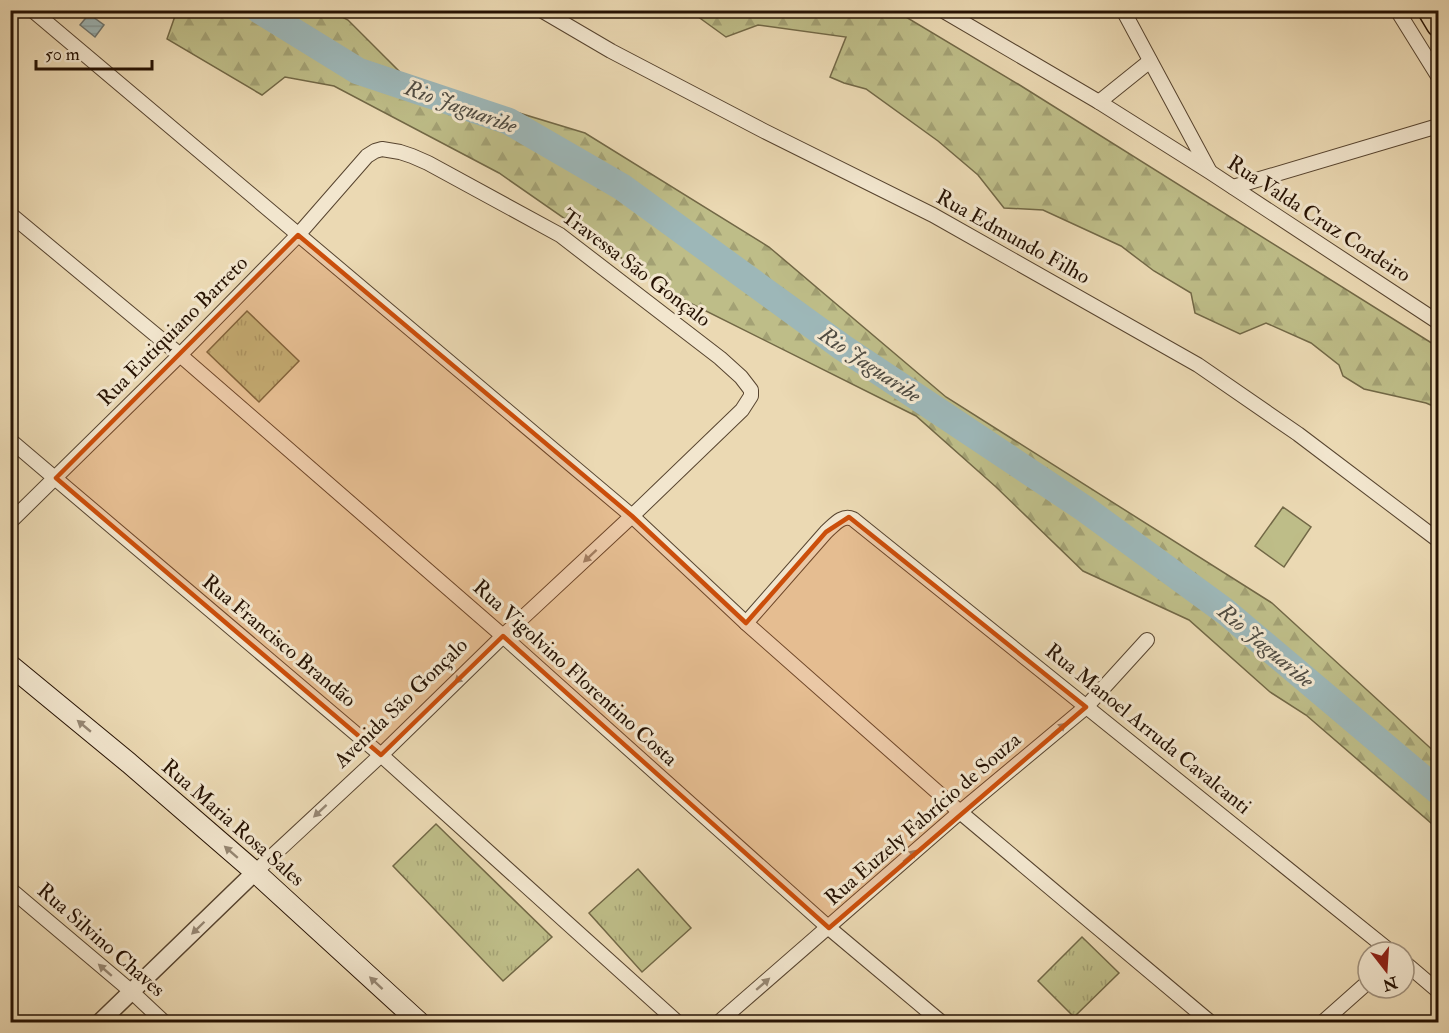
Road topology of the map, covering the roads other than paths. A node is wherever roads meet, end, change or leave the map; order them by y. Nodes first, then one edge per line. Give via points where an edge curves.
1 (32, 10) edge
2 (541, 10) edge
3 (942, 10) edge
4 (1123, 10) edge
5 (1397, 10) edge
6 (1429, 10) edge
7 (1438, 25) edge
8 (1150, 62) junction
9 (1438, 76) edge
10 (1100, 102) junction
11 (1438, 126) edge
12 (360, 165) joint
13 (1210, 172) junction
14 (1233, 187) junction
15 (10, 214) edge
16 (298, 235) junction
17 (1438, 322) edge
18 (180, 355) junction
19 (734, 417) joint
20 (10, 440) edge
21 (56, 478) junction
22 (632, 516) junction
23 (10, 522) edge
24 (1438, 540) edge
25 (746, 622) junction
26 (503, 636) junction
27 (1147, 640) dead end
28 (10, 665) edge
29 (1086, 706) junction
30 (381, 755) junction
31 (960, 812) junction
32 (255, 872) junction
33 (10, 889) edge
34 (829, 928) junction
35 (1376, 940) edge
36 (1416, 972) edge
37 (1438, 991) edge
38 (132, 993) junction
39 (1356, 993) edge
40 (100, 1023) edge
41 (164, 1023) edge
42 (419, 1023) edge
43 (677, 1023) edge
44 (719, 1023) edge
45 (942, 1023) edge
46 (1210, 1023) edge
47 (1323, 1023) edge

1 - 16 street
2 - 24 street, Rua Edmundo Filho via 611,51 933,215 1198,366 1298,434
3 - 10 street
4 - 8 street, Rua Valda Cruz Cordeiro
5 - 9 street
6 - 7 highway
8 - 10 street
8 - 13 street, Rua Valda Cruz Cordeiro
10 - 13 street
11 - 14 street
12 - 16 street, Rua Eutiquiano Barreto
12 - 19 street, Travessa São Gonçalo via 382,149 412,156 560,235 741,377 751,396
13 - 14 street, Rua Valda Cruz Cordeiro
14 - 17 street, Rua Valda Cruz Cordeiro
15 - 18 street, Rua Vigolvino Florentino Costa
16 - 18 street, Rua Eutiquiano Barreto
16 - 22 street
18 - 21 street, Rua Eutiquiano Barreto
18 - 26 street, Rua Vigolvino Florentino Costa
19 - 22 street, Avenida São Gonçalo
20 - 21 street, Rua Francisco Brandão
21 - 23 street, Rua Eutiquiano Barreto
21 - 30 street, Rua Francisco Brandão
22 - 25 street
22 -> 26 street, Avenida São Gonçalo
25 - 29 street, Rua Manoel Arruda Cavalcanti via 826,532 849,517
25 - 31 street
26 -> 30 street, Avenida São Gonçalo
26 - 34 street, Rua Vigolvino Florentino Costa
27 - 29 street, Rua Euzely Fabrício de Souza
32 -> 28 main road, Rua Maria Rosa Sales
31 -> 29 street, Rua Euzely Fabrício de Souza
29 - 35 street, Rua Manoel Arruda Cavalcanti
30 -> 32 street, Avenida São Gonçalo
30 - 43 street, Rua Francisco Brandão
34 -> 31 street, Rua Euzely Fabrício de Souza
31 - 46 street
32 -> 38 street, Avenida São Gonçalo
42 -> 32 main road, Rua Maria Rosa Sales
38 -> 33 street, Rua Silvino Chaves
44 -> 34 street, Rua Euzely Fabrício de Souza
34 - 45 street, Rua Vigolvino Florentino Costa
36 - 37 street
38 - 40 street, Avenida São Gonçalo
38 - 41 street, Rua Silvino Chaves
39 - 47 street

